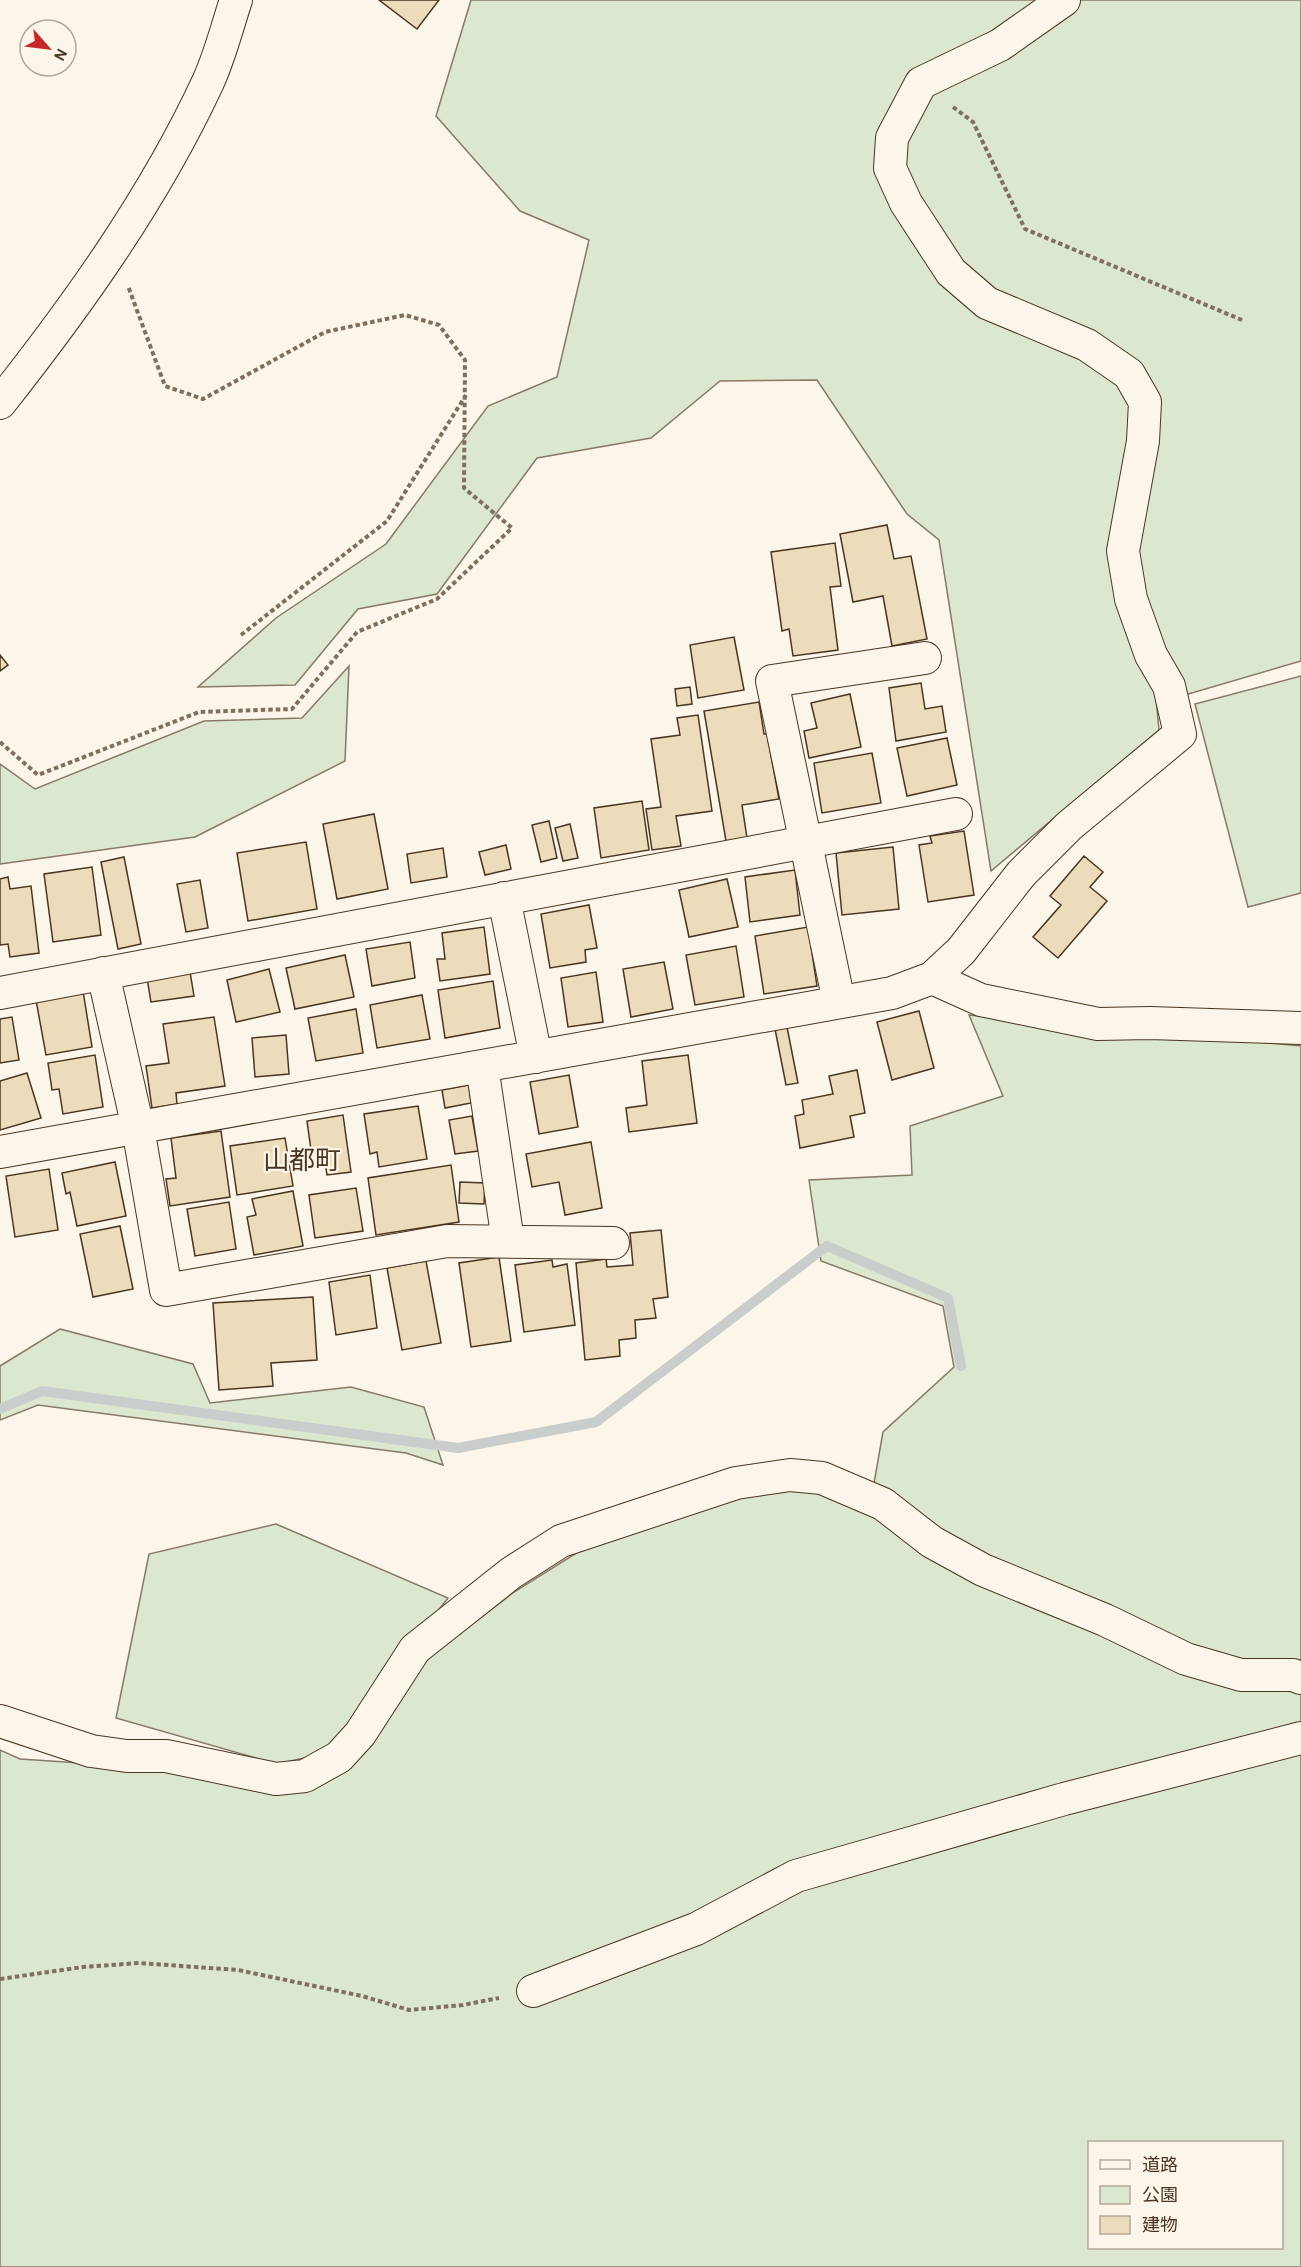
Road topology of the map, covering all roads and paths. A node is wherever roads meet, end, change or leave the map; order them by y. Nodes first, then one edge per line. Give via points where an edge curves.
1 (236, 0) edge
2 (1064, 0) edge
3 (921, 83) junction
4 (113, 248) junction
5 (1242, 320) dead end
6 (467, 394) junction
7 (0, 403) edge
8 (241, 635) dead end
9 (925, 658) dead end
10 (0, 742) edge
11 (956, 814) dead end
12 (807, 842) junction
13 (504, 898) junction
14 (103, 973) junction
15 (932, 978) junction
16 (0, 993) edge
17 (839, 1002) junction
18 (1301, 1028) edge
19 (536, 1057) junction
20 (482, 1066) junction
21 (138, 1128) junction
22 (0, 1152) edge
23 (508, 1242) junction
24 (613, 1243) dead end
25 (1301, 1678) edge
26 (0, 1721) edge
27 (1301, 1737) edge
28 (0, 1979) edge
29 (532, 1991) joint

1 - 4 street via 204,89 165,167
2 - 3 street via 1000,45
3 - 5 path via 973,122 1025,229
3 - 15 street via 892,138 890,168 906,203 951,272 987,303 1087,345 1129,374 1145,402 1143,441 1123,551 1131,599 1151,655 1169,686 1180,734 1069,826 1021,874 961,951
4 - 6 path via 165,386 203,399 325,332 405,315 439,325 465,360
4 - 7 street
6 - 8 path via 387,521
6 - 10 path via 464,488 512,528 436,599 357,632 292,709 199,712 38,775
9 - 12 street via 772,681
11 - 12 street
12 - 13 street
12 - 17 street
13 - 14 street
13 - 19 street
14 - 16 street
14 - 21 street
15 - 17 street via 892,993
15 - 18 street via 981,1000 1098,1024
17 - 19 street
19 - 20 street
20 - 21 street
20 - 23 street
21 - 22 street
21 - 23 street via 166,1290 447,1241
23 - 24 street
25 - 26 street via 1241,1675 1186,1659 1105,1620 983,1570 932,1542 883,1504 822,1478 790,1475 736,1483 561,1541 511,1573 415,1649 360,1734 339,1757 305,1776 276,1779 166,1756 91,1751
27 - 29 street via 1064,1799 796,1876 696,1929
28 - 29 path via 139,1962 238,1970 409,2010 463,2005

